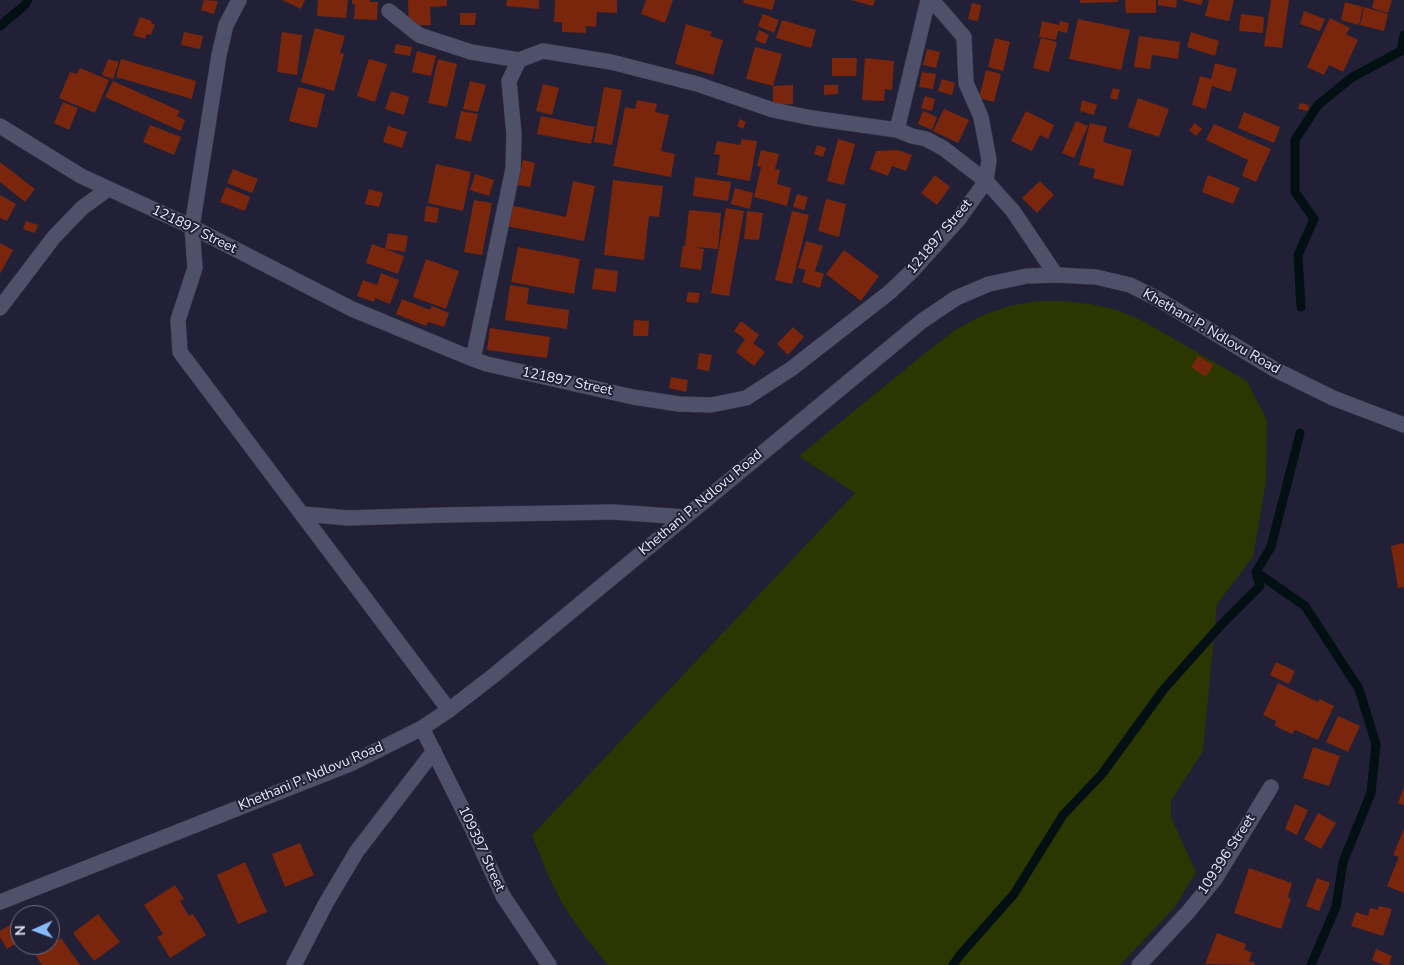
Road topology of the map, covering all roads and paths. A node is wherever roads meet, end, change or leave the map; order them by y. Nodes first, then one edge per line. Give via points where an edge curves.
1 (239, 0) edge
2 (930, 0) edge
3 (388, 11) dead end
4 (519, 60) junction
5 (0, 126) edge
6 (897, 130) junction
7 (986, 181) junction
8 (108, 189) junction
9 (192, 227) junction
10 (1056, 274) junction
11 (0, 308) edge
12 (472, 359) junction
13 (1404, 426) edge
14 (303, 514) junction
15 (684, 517) junction
16 (449, 710) junction
17 (422, 728) junction
18 (434, 752) junction
19 (1271, 787) dead end
20 (0, 902) edge
21 (294, 965) edge
22 (549, 965) edge
23 (1139, 965) edge

1 - 9 street via 226,25 219,55
2 - 6 street
2 - 7 street via 964,37 966,83 980,117 989,160
3 - 4 street via 419,35 471,52
4 - 6 street via 543,51 611,62 697,84 773,110
4 - 12 street via 509,81 514,134 513,169
5 - 8 street, 121897 Street
6 - 7 street via 944,148
7 - 10 street via 1013,211
7 - 12 street, 121897 Street via 958,220 890,292 791,369 746,398 711,405 679,404 584,386
8 - 9 street, 121897 Street
8 - 11 street via 82,208 54,237
9 - 12 street, 121897 Street via 352,310
9 - 14 street via 196,268 178,320 180,352
10 - 13 street, Khethani P. Ndlovu Road via 1096,277 1130,285 1274,369 1333,398
10 - 15 street, Khethani P. Ndlovu Road via 989,284 956,298 922,321
14 - 15 street via 348,518 614,512
14 - 16 street
15 - 16 street, Khethani P. Ndlovu Road
16 - 17 street, Khethani P. Ndlovu Road
17 - 18 street, 109397 Street
17 - 20 street, Khethani P. Ndlovu Road via 350,764
18 - 21 street via 358,851
18 - 22 street, 109397 Street via 503,896
19 - 23 street, 109396 Street via 1215,879

